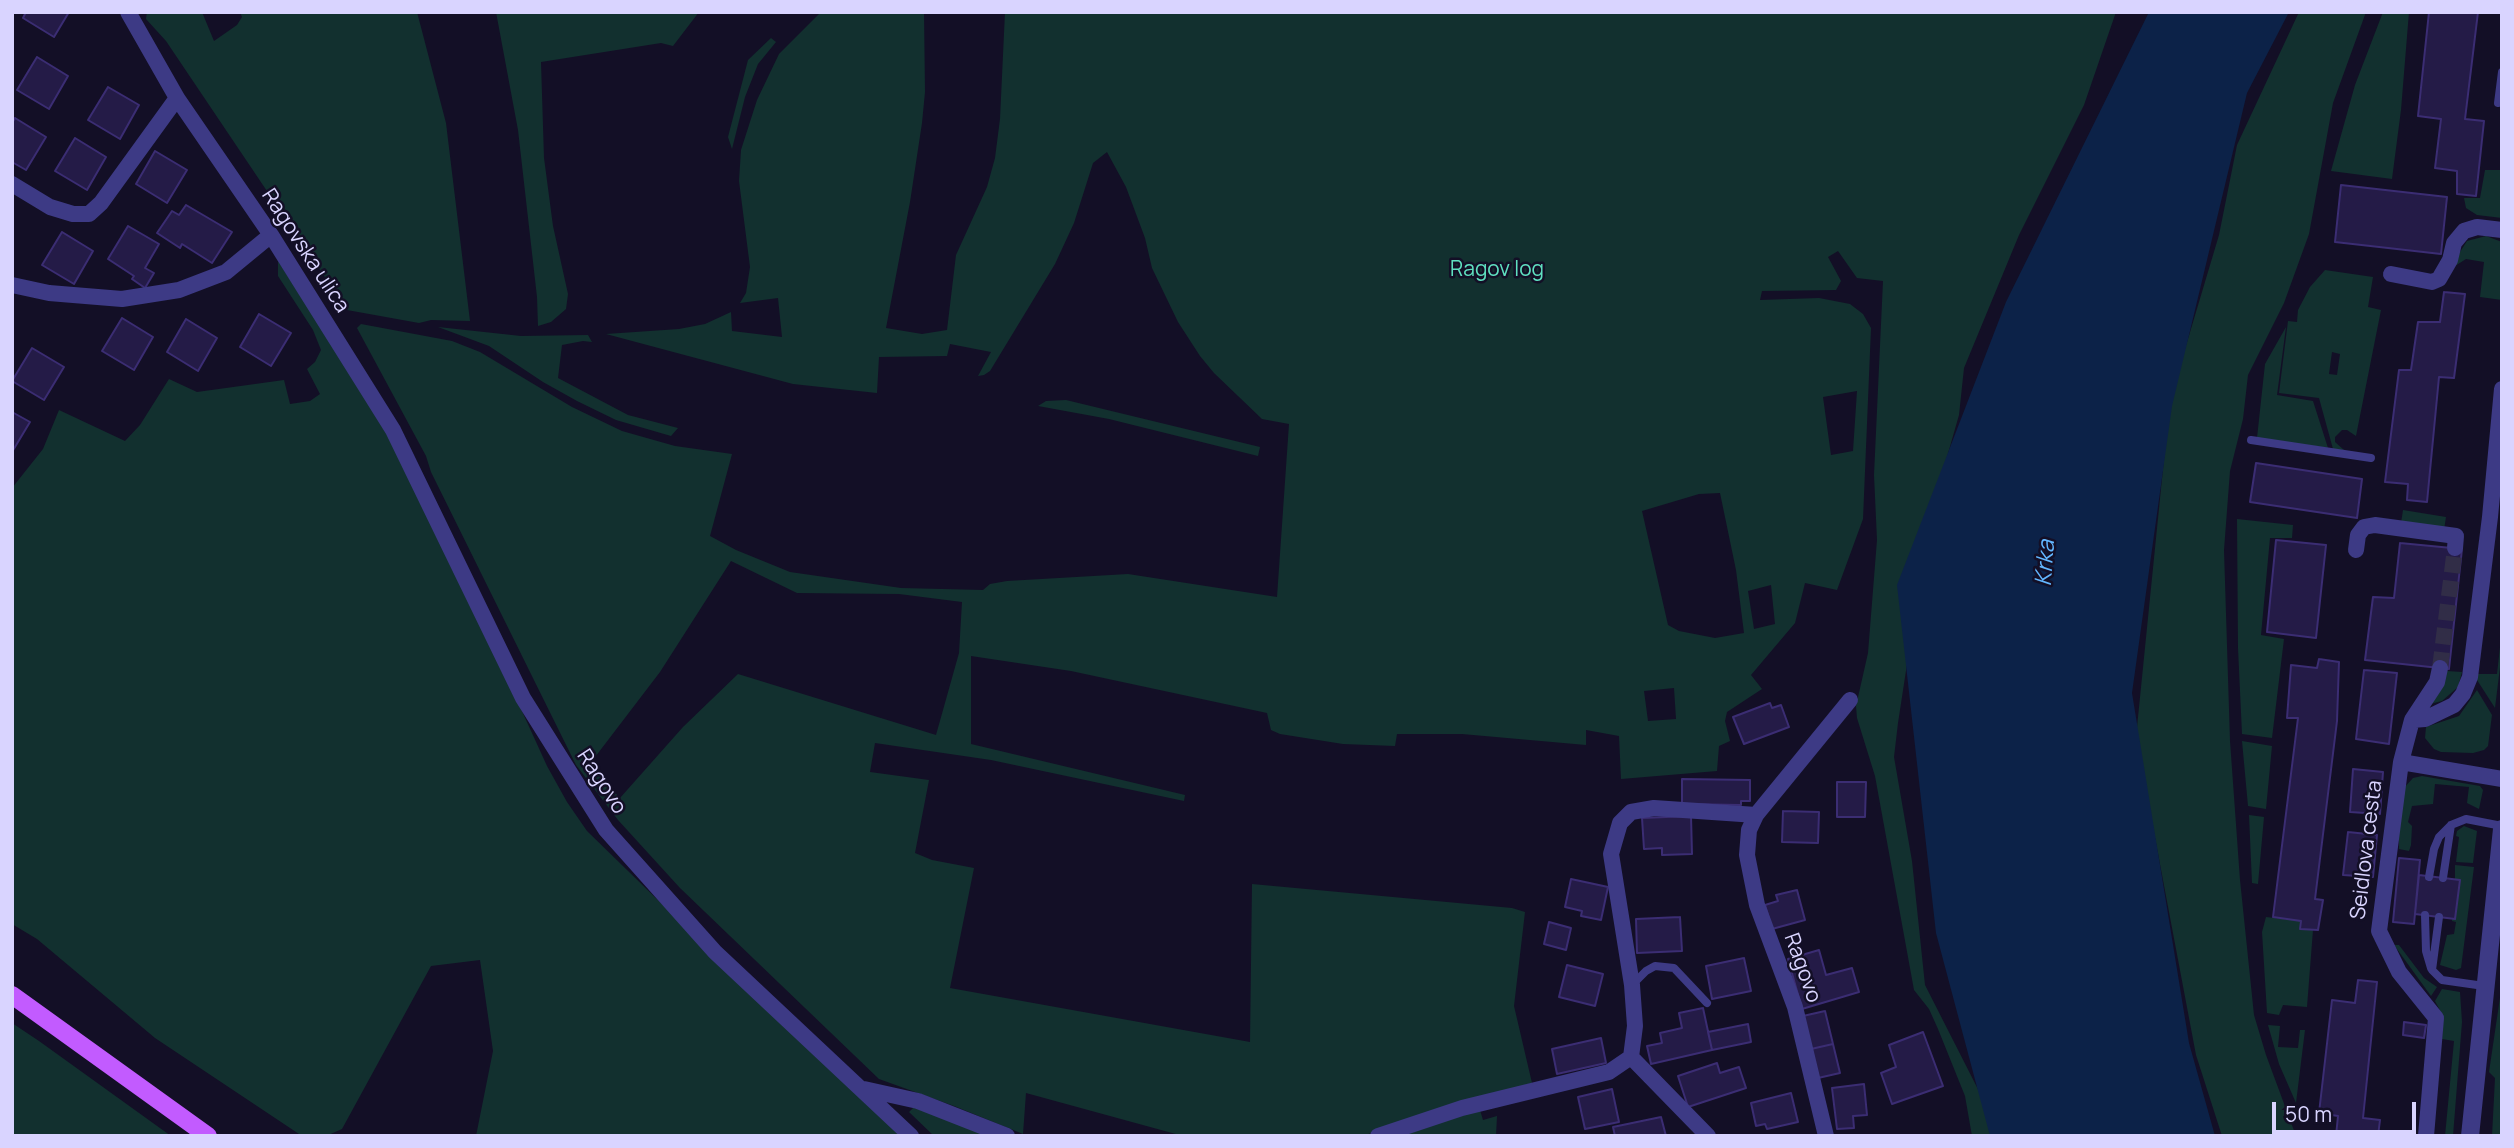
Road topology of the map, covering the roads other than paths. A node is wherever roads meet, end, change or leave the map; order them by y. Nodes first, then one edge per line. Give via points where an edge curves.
1 (128, 12) edge
2 (2502, 72) edge
3 (177, 97) junction
4 (2498, 103) dead end
5 (12, 184) edge
6 (2502, 230) edge
7 (271, 235) junction
8 (2390, 274) dead end
9 (12, 285) edge
10 (2502, 389) edge
11 (393, 430) joint
12 (2251, 440) dead end
13 (2371, 458) dead end
14 (2455, 548) dead end
15 (2356, 550) dead end
16 (2440, 668) tunnel mouth
17 (1850, 700) dead end
18 (2412, 720) junction
19 (2402, 762) junction
20 (2502, 779) edge
21 (1756, 815) junction
22 (2451, 825) junction
23 (2502, 828) edge
24 (2429, 877) dead end
25 (2443, 878) dead end
26 (2425, 915) dead end
27 (2439, 917) dead end
28 (2432, 970) junction
29 (1632, 985) junction
30 (2484, 986) junction
31 (12, 995) edge
32 (1707, 1003) dead end
33 (1631, 1057) junction
34 (864, 1089) junction
35 (208, 1136) edge
36 (911, 1136) edge
37 (1007, 1136) edge
38 (1378, 1136) edge
39 (1708, 1136) edge
40 (1826, 1136) edge
41 (2426, 1136) edge
42 (2470, 1136) edge

1 - 3 street, Ragovska ulica
2 - 4 lane
3 - 5 street via 89,214 50,207
3 - 7 street, Ragovska ulica
6 - 8 street via 2477,227 2464,231 2454,243 2440,279 2432,282
7 - 9 street via 226,272 179,290 122,299
7 - 11 street, Ragovska ulica
10 - 18 street via 2470,677 2454,705
11 - 34 street, Ragovo via 523,698 606,830 715,952
12 - 13 lane
14 - 15 street via 2456,536 2375,525 2364,527
16 - 18 street, Seidlova cesta via 2437,682
17 - 21 street, Ragovo
18 - 19 street, Seidlova cesta
19 - 20 street, Seidlova cesta
19 - 41 street, Seidlova cesta via 2379,931 2399,972 2436,1018
21 - 29 street via 1654,808 1631,812 1620,823 1611,853
21 - 40 street, Ragovo via 1749,830 1747,855 1757,905 1795,1007
22 - 23 lane via 2466,819
22 - 24 lane via 2439,836
22 - 25 lane
23 - 30 street
26 - 28 lane via 2426,951
27 - 28 lane
28 - 30 lane via 2442,980
29 - 32 lane via 1655,966 1674,968
29 - 33 street via 1635,1026
30 - 42 street
31 - 35 main road
33 - 38 street via 1609,1072 1462,1108
33 - 39 street
34 - 36 street, Ragovo
34 - 37 street via 918,1101

